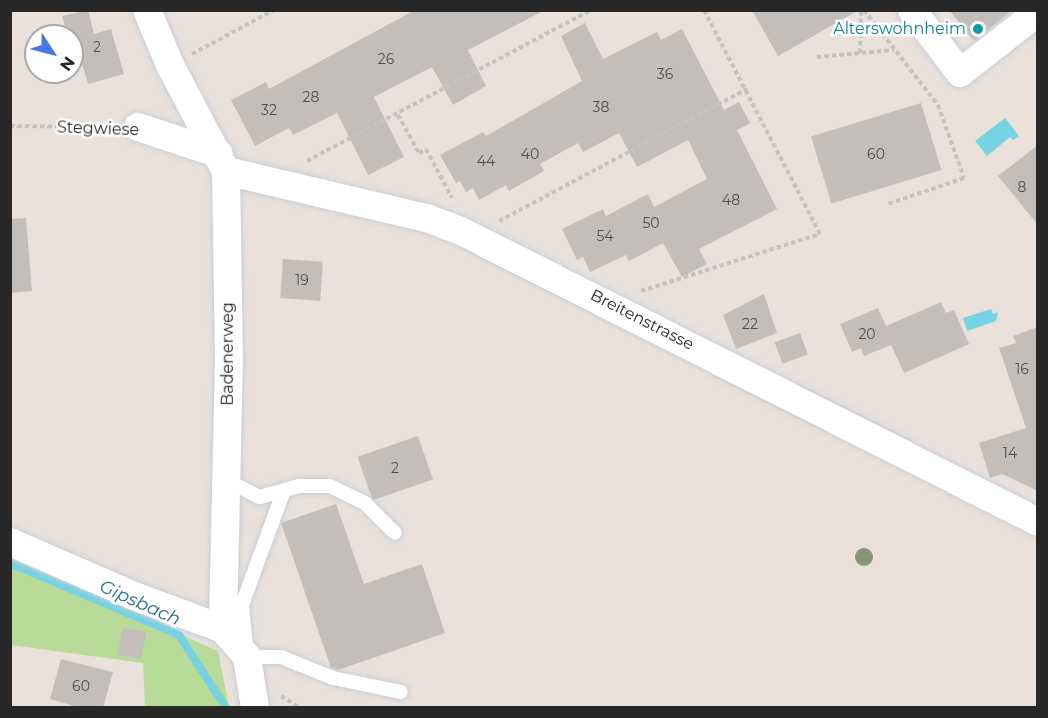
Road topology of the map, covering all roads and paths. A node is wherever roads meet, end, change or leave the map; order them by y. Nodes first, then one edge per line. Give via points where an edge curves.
1 (147, 10) edge
2 (274, 10) edge
3 (591, 10) edge
4 (704, 10) edge
5 (863, 10) edge
6 (912, 10) edge
7 (1038, 12) edge
8 (895, 50) junction
9 (860, 53) junction
10 (817, 57) dead end
11 (170, 65) junction
12 (747, 89) junction
13 (398, 115) junction
14 (10, 126) edge
15 (138, 127) joint
16 (223, 163) junction
17 (276, 180) junction
18 (454, 202) dead end
19 (888, 204) dead end
20 (477, 239) junction
21 (612, 304) junction
22 (226, 480) junction
23 (284, 490) junction
24 (1038, 522) edge
25 (395, 533) dead end
26 (10, 542) edge
27 (224, 629) junction
28 (247, 657) junction
29 (401, 692) dead end
30 (254, 706) edge

1 - 11 street, Badenerweg
2 - 11 path
3 - 13 path
4 - 12 path
5 - 8 path
5 - 9 path
6 - 7 street via 960,73
8 - 9 path
8 - 19 path via 938,105 964,178
9 - 10 path
11 - 16 street, Badenerweg
12 - 20 path via 489,226
12 - 21 path via 820,234
13 - 17 path
13 - 18 path via 419,153 426,150
14 - 15 path, Stegwiese
15 - 16 street, Stegwiese
16 - 17 street, Breitenstrasse
16 - 22 street, Badenerweg
17 - 20 street, Breitenstrasse via 427,218
20 - 21 street, Breitenstrasse
21 - 24 street, Breitenstrasse
22 - 23 lane via 260,496
22 - 27 street, Badenerweg
23 - 25 lane via 330,486 365,503
23 - 28 lane via 242,605
26 - 27 street via 134,596
27 - 28 street
28 - 29 lane via 281,657 333,678
28 - 30 street

